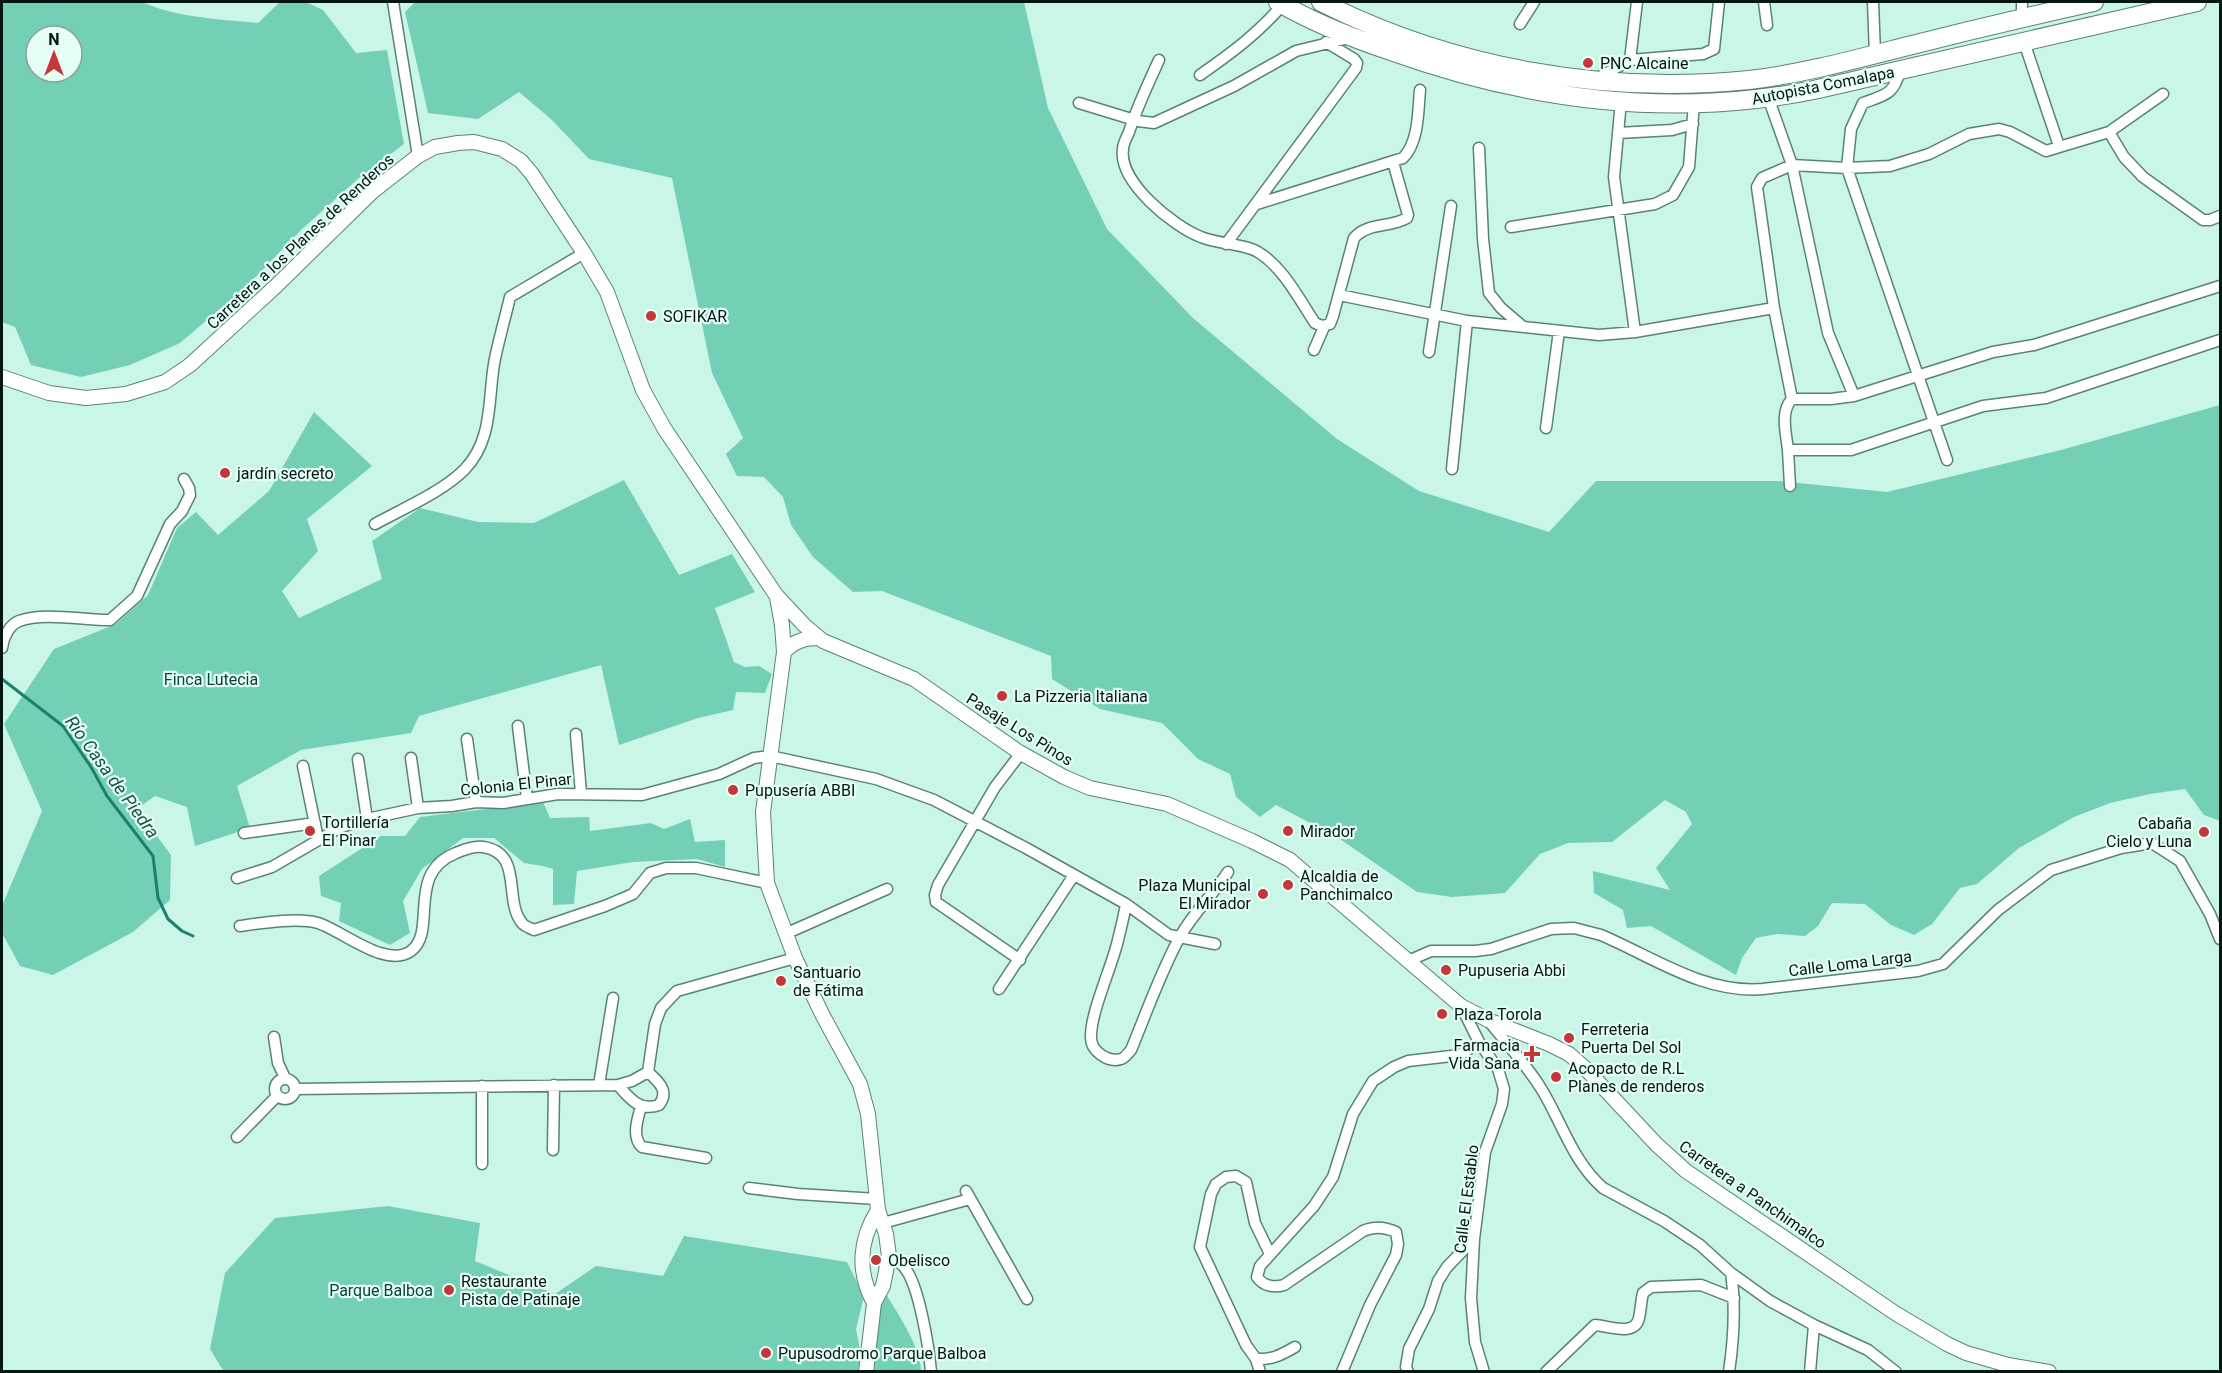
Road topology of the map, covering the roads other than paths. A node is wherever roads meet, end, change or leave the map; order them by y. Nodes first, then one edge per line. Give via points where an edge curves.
1 (393, 2) edge
2 (1324, 2) edge
3 (1534, 2) edge
4 (1637, 2) edge
5 (1719, 2) edge
6 (1764, 2) edge
7 (1873, 2) edge
8 (2094, 2) edge
9 (2197, 2) edge
10 (1280, 3) edge
11 (2022, 10) edge
12 (1520, 24) dead end
13 (1767, 25) dead end
14 (1352, 38) junction
15 (1326, 42) junction
16 (2024, 42) junction
17 (1875, 54) junction
18 (1160, 60) dead end
19 (1630, 60) junction
20 (1900, 70) junction
21 (1200, 75) dead end
22 (1594, 80) junction
23 (1420, 90) dead end
24 (2163, 94) dead end
25 (1768, 97) junction
26 (1621, 101) junction
27 (1079, 103) dead end
28 (1694, 103) junction
29 (1133, 119) junction
30 (1693, 124) junction
31 (2109, 132) junction
32 (1618, 133) junction
33 (2059, 146) junction
34 (1479, 148) dead end
35 (418, 156) junction
36 (1393, 162) junction
37 (1792, 165) junction
38 (1847, 168) junction
39 (1257, 204) junction
40 (1450, 206) dead end
41 (1620, 210) junction
42 (2220, 216) edge
43 (1511, 226) dead end
44 (1226, 244) junction
45 (584, 253) junction
46 (2220, 286) edge
47 (1339, 295) junction
48 (1774, 308) junction
49 (1434, 316) junction
50 (1467, 321) junction
51 (1523, 326) junction
52 (1324, 327) junction
53 (1559, 331) junction
54 (1635, 332) junction
55 (2220, 340) edge
56 (1314, 350) dead end
57 (1429, 352) dead end
58 (1919, 374) junction
59 (2, 376) edge
60 (1854, 396) junction
61 (1792, 399) junction
62 (1934, 423) junction
63 (1546, 428) dead end
64 (1788, 450) junction
65 (1947, 460) dead end
66 (1452, 469) dead end
67 (184, 479) dead end
68 (1790, 486) dead end
69 (375, 524) dead end
70 (776, 595) junction
71 (819, 638) junction
72 (2, 648) edge
73 (784, 652) junction
74 (519, 726) dead end
75 (576, 734) dead end
76 (467, 739) dead end
77 (1021, 753) junction
78 (770, 756) junction
79 (411, 758) dead end
80 (358, 759) dead end
81 (303, 766) dead end
82 (580, 793) junction
83 (527, 799) junction
84 (476, 802) junction
85 (418, 808) junction
86 (367, 819) junction
87 (975, 822) junction
88 (315, 823) junction
89 (244, 833) dead end
90 (318, 838) junction
91 (1228, 872) dead end
92 (1074, 875) junction
93 (237, 878) dead end
94 (767, 883) junction
95 (887, 889) dead end
96 (1126, 904) junction
97 (240, 926) dead end
98 (785, 934) junction
99 (1180, 937) junction
100 (2220, 939) edge
101 (1215, 944) dead end
102 (795, 958) junction
103 (1020, 960) junction
104 (1408, 961) junction
105 (999, 989) dead end
106 (614, 998) dead end
107 (1461, 1006) junction
108 (1507, 1035) junction
109 (274, 1036) dead end
110 (1479, 1042) junction
111 (648, 1072) junction
112 (285, 1078) junction
113 (554, 1085) junction
114 (599, 1085) junction
115 (618, 1085) junction
116 (482, 1086) junction
117 (296, 1089) junction
118 (278, 1096) junction
119 (641, 1106) junction
120 (237, 1137) dead end
121 (553, 1150) dead end
122 (706, 1158) dead end
123 (482, 1164) dead end
124 (750, 1188) dead end
125 (879, 1211) junction
126 (1474, 1239) junction
127 (1270, 1254) junction
128 (889, 1256) junction
129 (1731, 1273) junction
130 (1734, 1298) junction
131 (1027, 1299) dead end
132 (874, 1303) junction
133 (1814, 1325) junction
134 (1295, 1347) dead end
135 (1256, 1359) junction
136 (866, 1371) edge
137 (931, 1371) edge
138 (1260, 1371) edge
139 (1342, 1371) edge
140 (1408, 1371) edge
141 (1484, 1371) edge
142 (1546, 1371) edge
143 (1729, 1371) edge
144 (1810, 1371) edge
145 (1896, 1371) edge
146 (2049, 1371) edge

1 - 35 street
2 - 22 highway, Autopista Comalapa via 1449,53 1522,71
3 - 12 street
4 - 19 street
5 - 19 street via 1714,49 1703,54
6 - 13 street
7 - 17 street
8 - 11 highway, Autopista Comalapa
9 - 16 highway, Autopista Comalapa
10 - 14 highway, Autopista Comalapa
10 - 21 street via 1266,25
11 - 17 highway, Autopista Comalapa
14 - 15 street
14 - 26 highway, Autopista Comalapa via 1484,79 1566,97
15 - 29 street via 1296,51 1234,86 1154,123
15 - 39 street via 1354,59 1358,63 1356,68
16 - 20 highway, Autopista Comalapa
16 - 33 street
17 - 22 highway, Autopista Comalapa via 1750,80
18 - 29 street
19 - 22 street
20 - 25 highway, Autopista Comalapa
20 - 38 street via 1897,85 1890,92 1863,103 1851,129
23 - 36 street via 1410,151
24 - 31 street
25 - 28 highway, Autopista Comalapa
25 - 37 street
26 - 28 highway, Autopista Comalapa
26 - 32 street
27 - 29 street
28 - 30 street
29 - 44 street via 1122,149 1129,175 1154,206 1190,233
30 - 32 street via 1672,130
30 - 41 street via 1689,167 1673,195 1655,204
31 - 33 street
31 - 42 street via 2124,157 2144,177 2203,220
32 - 41 street via 1614,177
33 - 38 street via 2046,151 1999,129 1970,134 1929,154 1890,166
34 - 51 street via 1489,293
35 - 45 main road, Carretera a los Planes de Renderos via 435,147 458,143 484,144 508,152 532,174
35 - 59 main road, Carretera a los Planes de Renderos via 372,192 190,365 165,382 126,394 86,398 49,393
36 - 39 street
36 - 47 street via 1407,218 1359,232 1347,258
37 - 38 street
37 - 48 street via 1762,178 1757,187
37 - 60 street via 1828,333
38 - 58 street
39 - 44 street
40 - 49 street
41 - 43 street
41 - 54 street
44 - 52 street via 1257,251 1279,270 1315,323
45 - 69 street via 510,297 494,364 489,417 482,444 466,469
45 - 70 main road, Carretera a los Planes de Renderos via 607,292 649,403
46 - 58 street via 2034,345 1993,352
47 - 49 street
47 - 52 street via 1330,324
48 - 54 street
48 - 61 street
49 - 50 street
49 - 57 street
50 - 51 street
50 - 66 street
51 - 53 street
52 - 56 street
53 - 54 street via 1599,335
53 - 63 street
55 - 62 street via 2046,398 1983,406
58 - 60 street
58 - 62 street
60 - 61 street
61 - 64 street via 1785,414
62 - 64 street via 1851,450
62 - 65 street
64 - 68 street
67 - 72 street via 190,495 170,524 137,596 110,620 39,618 16,622 3,637
70 - 71 main road, Pasaje Los Pinos
70 - 73 main road
71 - 73 main road via 804,639
71 - 77 main road, Pasaje Los Pinos via 914,680
73 - 78 main road
74 - 83 street
75 - 82 street
76 - 84 street
77 - 87 street
77 - 104 main road, Pasaje Los Pinos via 1082,786 1167,804 1280,855 1297,865
78 - 82 street, Colonia El Pinar via 642,795
78 - 87 street via 876,779 934,800
78 - 94 main road via 763,812
79 - 85 street
80 - 86 street
81 - 88 street
82 - 83 street, Colonia El Pinar
83 - 84 street, Colonia El Pinar
84 - 85 street, Colonia El Pinar
85 - 86 street, Colonia El Pinar
86 - 90 street, Colonia El Pinar
87 - 92 street
87 - 103 street via 938,885 936,902
88 - 89 street
88 - 90 street
90 - 93 street, Colonia El Pinar via 272,867
91 - 99 street
92 - 96 street
92 - 103 street
94 - 97 street via 696,868 666,868 650,873 633,894 534,930 522,924 515,908 510,867 499,854 485,847 471,847 435,868 427,883 424,921 417,943 397,956 381,954 316,922 275,921
94 - 98 main road
95 - 98 street
96 - 99 street via 1169,935
96 - 99 street via 1093,1023 1094,1049 1104,1056 1122,1059 1131,1050
98 - 102 main road
99 - 101 street
100 - 104 street, Calle Loma Larga via 2180,861 2152,843 2121,848 2051,870 1998,910 1943,964 1918,970 1737,989 1706,983 1601,935 1563,928 1537,932 1484,950 1431,951
102 - 111 street via 677,991 661,1008 655,1024
102 - 125 main road via 860,1084 871,1130
103 - 105 street
104 - 107 main road, Pasaje Los Pinos
106 - 114 street
107 - 108 main road, Carretera a Panchimalco
107 - 110 street, Calle El Establo
108 - 129 street via 1579,1159 1596,1181 1700,1245
108 - 146 main road, Carretera a Panchimalco via 1549,1044 1569,1054 1686,1171 1895,1313 1966,1353
109 - 112 street
110 - 126 street, Calle El Establo via 1498,1070 1504,1089 1485,1152
110 - 127 street via 1460,1055 1408,1061 1373,1081 1353,1114 1333,1177 1314,1206
111 - 115 street
111 - 119 street via 660,1083 664,1099 655,1107
112 - 117 street
112 - 118 street via 275,1087
113 - 114 street
113 - 116 street
113 - 121 street
114 - 115 street
115 - 119 street
116 - 117 street
116 - 123 street
117 - 118 street via 286,1099
118 - 120 street
119 - 122 street via 637,1143
124 - 125 street
125 - 128 main road
125 - 131 street via 968,1195
125 - 132 main road via 867,1229 862,1251 865,1283
126 - 140 street via 1438,1281 1409,1349
126 - 141 street, Calle El Establo via 1471,1298 1475,1342
127 - 135 street via 1255,1223 1246,1182 1236,1176 1216,1184 1210,1194 1200,1247
127 - 139 street via 1257,1277 1265,1284 1279,1286 1363,1231 1386,1228 1396,1232 1396,1255
128 - 132 main road via 883,1286
128 - 137 street via 903,1266 910,1279
129 - 130 street
129 - 133 street
130 - 142 street via 1701,1285 1651,1287 1643,1293 1639,1321 1634,1326 1624,1330 1594,1325
130 - 143 street
132 - 136 main road
133 - 144 street
133 - 145 street via 1868,1350
134 - 135 street via 1280,1356
135 - 138 street

